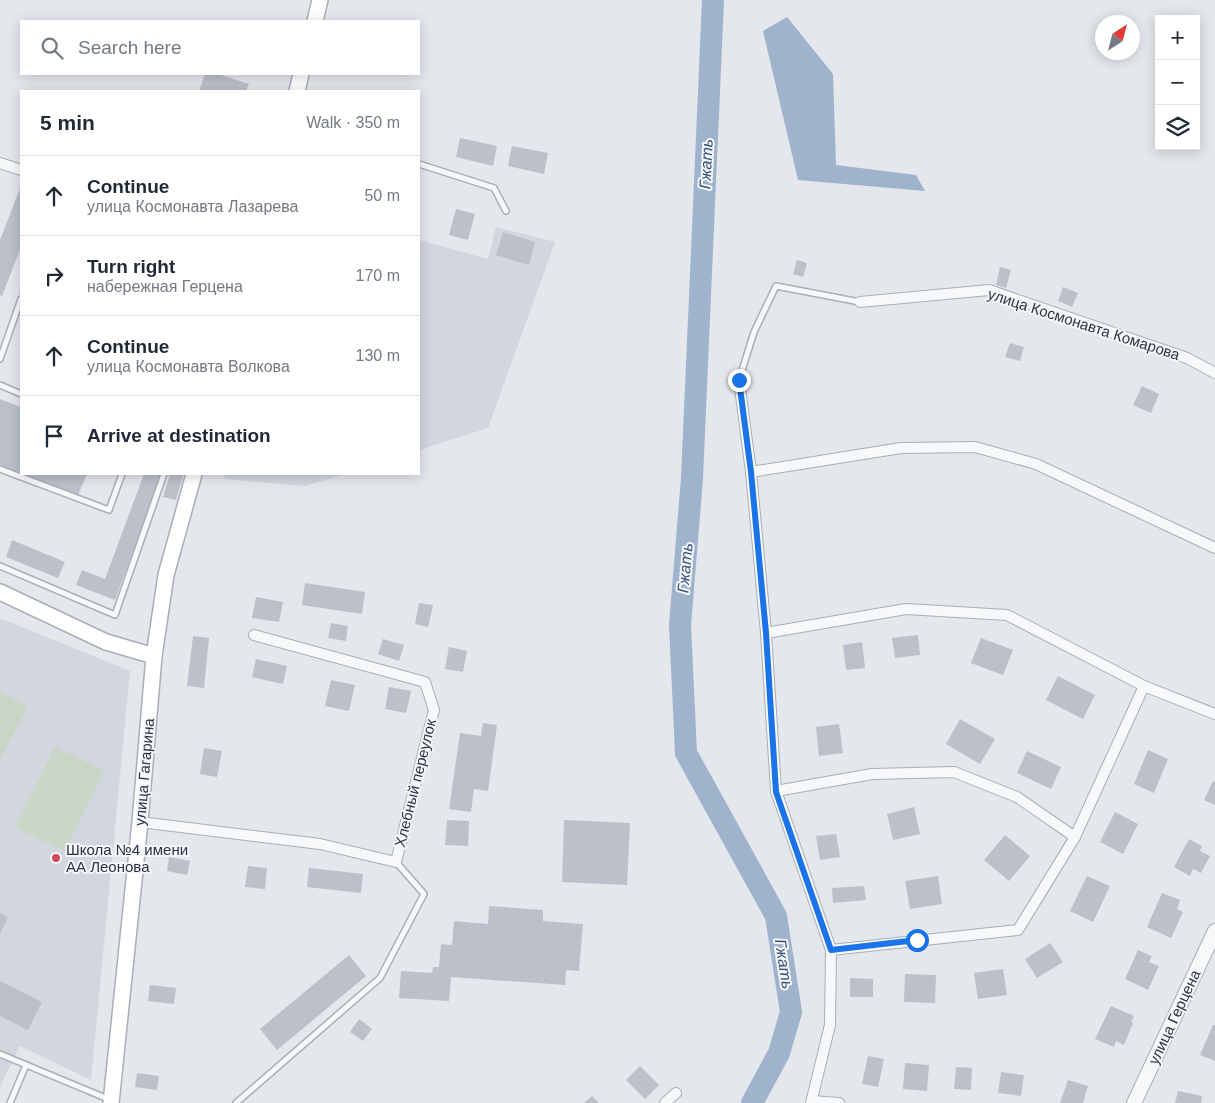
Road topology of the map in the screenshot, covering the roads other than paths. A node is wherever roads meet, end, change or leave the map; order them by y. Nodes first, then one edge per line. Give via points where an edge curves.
1 (320, 0) edge
2 (315, 20) edge
3 (301, 75) edge
4 (297, 90) edge
5 (0, 163) edge
6 (420, 164) edge
7 (20, 170) edge
8 (506, 211) dead end
9 (20, 302) edge
10 (860, 302) joint
11 (0, 359) edge
12 (1215, 373) edge
13 (739, 380) joint
14 (0, 385) edge
15 (20, 394) edge
16 (0, 469) edge
17 (751, 472) junction
18 (122, 475) edge
19 (164, 475) edge
20 (194, 475) edge
21 (1215, 548) edge
22 (0, 566) edge
23 (0, 592) edge
24 (766, 633) junction
25 (254, 635) dead end
26 (154, 656) junction
27 (1144, 686) junction
28 (1215, 714) edge
29 (776, 792) junction
30 (140, 822) junction
31 (1074, 837) junction
32 (396, 862) junction
33 (1215, 932) edge
34 (831, 950) junction
35 (0, 1054) edge
36 (26, 1065) junction
37 (676, 1093) dead end
38 (111, 1102) edge
39 (812, 1102) edge
40 (10, 1103) edge
41 (236, 1103) edge
42 (665, 1103) edge
43 (839, 1103) edge
44 (1134, 1103) edge

1 - 2 main road
3 - 4 main road
5 - 7 street
6 - 8 lane via 494,188
9 - 11 lane
10 - 12 street, улица Космонавта Комарова via 989,290 1187,358
10 - 13 lane via 776,286 754,332
13 - 17 street
14 - 15 lane
16 - 18 lane via 109,510
17 - 21 street via 901,448 975,447 1036,464
17 - 24 street
19 - 22 lane via 115,616
20 - 26 main road, улица Гагарина via 166,575
23 - 26 main road via 106,642
24 - 27 street via 906,609 1007,616
24 - 29 street
25 - 32 street, Хлебный переулок via 425,682 434,710
26 - 30 main road, улица Гагарина
27 - 28 street
27 - 31 street
29 - 31 street via 872,774 954,772 1017,797
29 - 34 street
30 - 32 street, Хлебный переулок via 320,844
30 - 38 main road, улица Гагарина
31 - 34 street via 1018,930
32 - 41 lane via 424,894 380,978
33 - 44 street, улица Герцена
34 - 39 street via 830,1025
35 - 36 lane
36 - 38 lane
36 - 40 lane
37 - 42 street
39 - 43 street

